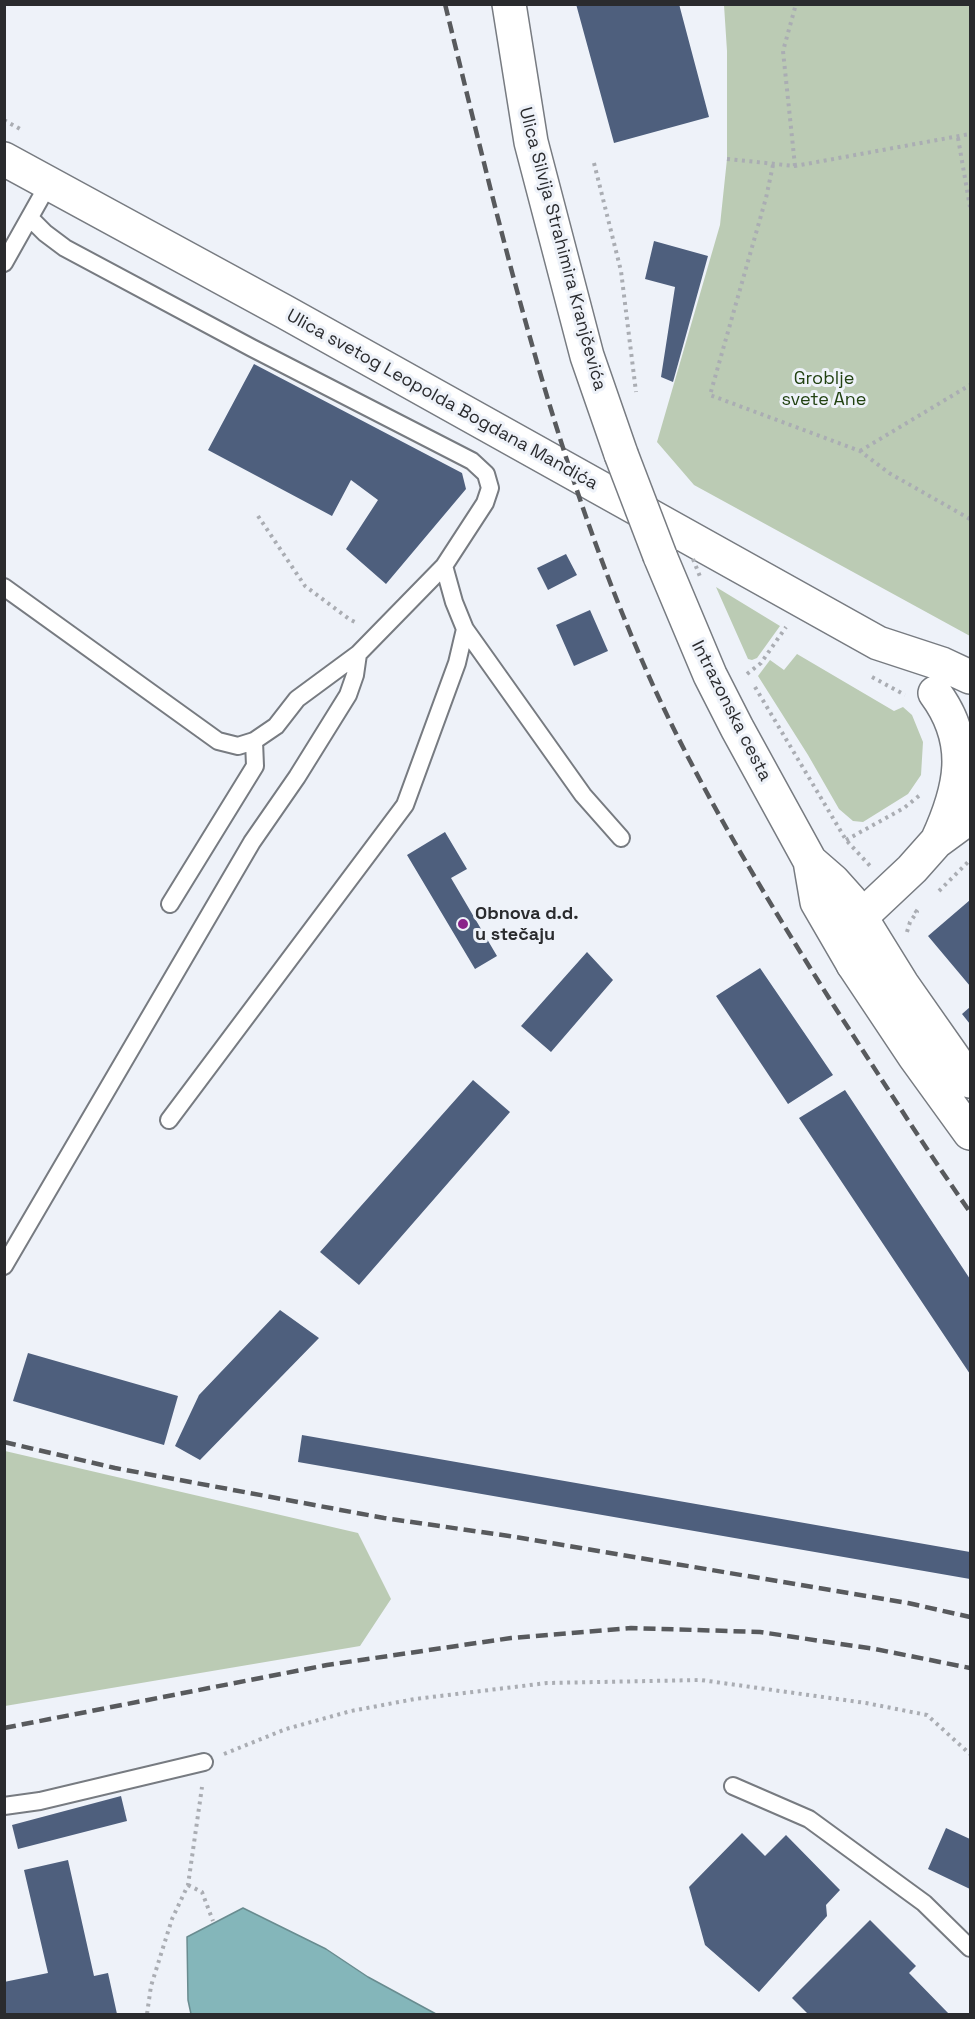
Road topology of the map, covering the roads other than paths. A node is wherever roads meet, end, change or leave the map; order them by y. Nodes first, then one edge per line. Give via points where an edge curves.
1 (508, 4) edge
2 (4, 159) edge
3 (49, 183) junction
4 (30, 218) junction
5 (4, 263) edge
6 (673, 559) joint
7 (444, 566) junction
8 (4, 586) edge
9 (465, 629) junction
10 (878, 643) junction
11 (358, 654) junction
12 (970, 677) edge
13 (922, 696) junction
14 (970, 712) edge
15 (254, 741) junction
16 (970, 817) edge
17 (621, 838) dead end
18 (936, 842) junction
19 (810, 861) junction
20 (170, 904) dead end
21 (861, 917) junction
22 (853, 964) junction
23 (970, 1081) edge
24 (169, 1120) dead end
25 (970, 1133) edge
26 (4, 1266) edge
27 (204, 1762) road end
28 (733, 1786) dead end
29 (4, 1806) edge
30 (970, 1948) edge

1 - 6 main road, Ulica Silvija Strahimira Kranjčevića, bridge via 540,177 587,356 621,454
2 - 3 main road, Ulica svetog Leopolda Bogdana Mandića
3 - 4 lane
3 - 10 main road, Ulica svetog Leopolda Bogdana Mandića
4 - 5 lane
4 - 7 lane via 65,248 472,461 486,474 490,488 485,503
6 - 19 main road, Intrazonska cesta via 710,675
7 - 9 lane
7 - 11 lane
8 - 15 lane via 218,741 238,746
9 - 17 lane via 583,795
9 - 24 lane via 457,663 405,805
10 - 12 main road, Ulica svetog Leopolda Bogdana Mandića
10 - 13 main road, Ulica svetog Leopolda Bogdana Mandića
11 - 15 lane via 297,699 276,726
11 - 26 lane via 348,695 252,842
13 - 14 main road, Ulica svetog Leopolda Bogdana Mandića
13 - 18 main road via 945,706 957,741 959,765 954,801
15 - 20 lane via 255,766
16 - 18 main road
18 - 21 main road
19 - 21 main road, Intrazonska cesta via 842,890
19 - 22 main road, Intrazonska cesta via 818,902
21 - 22 main road via 853,935
21 - 23 main road, Intrazonska cesta
22 - 25 main road, Intrazonska cesta
27 - 29 lane
28 - 30 lane via 809,1818 924,1903

